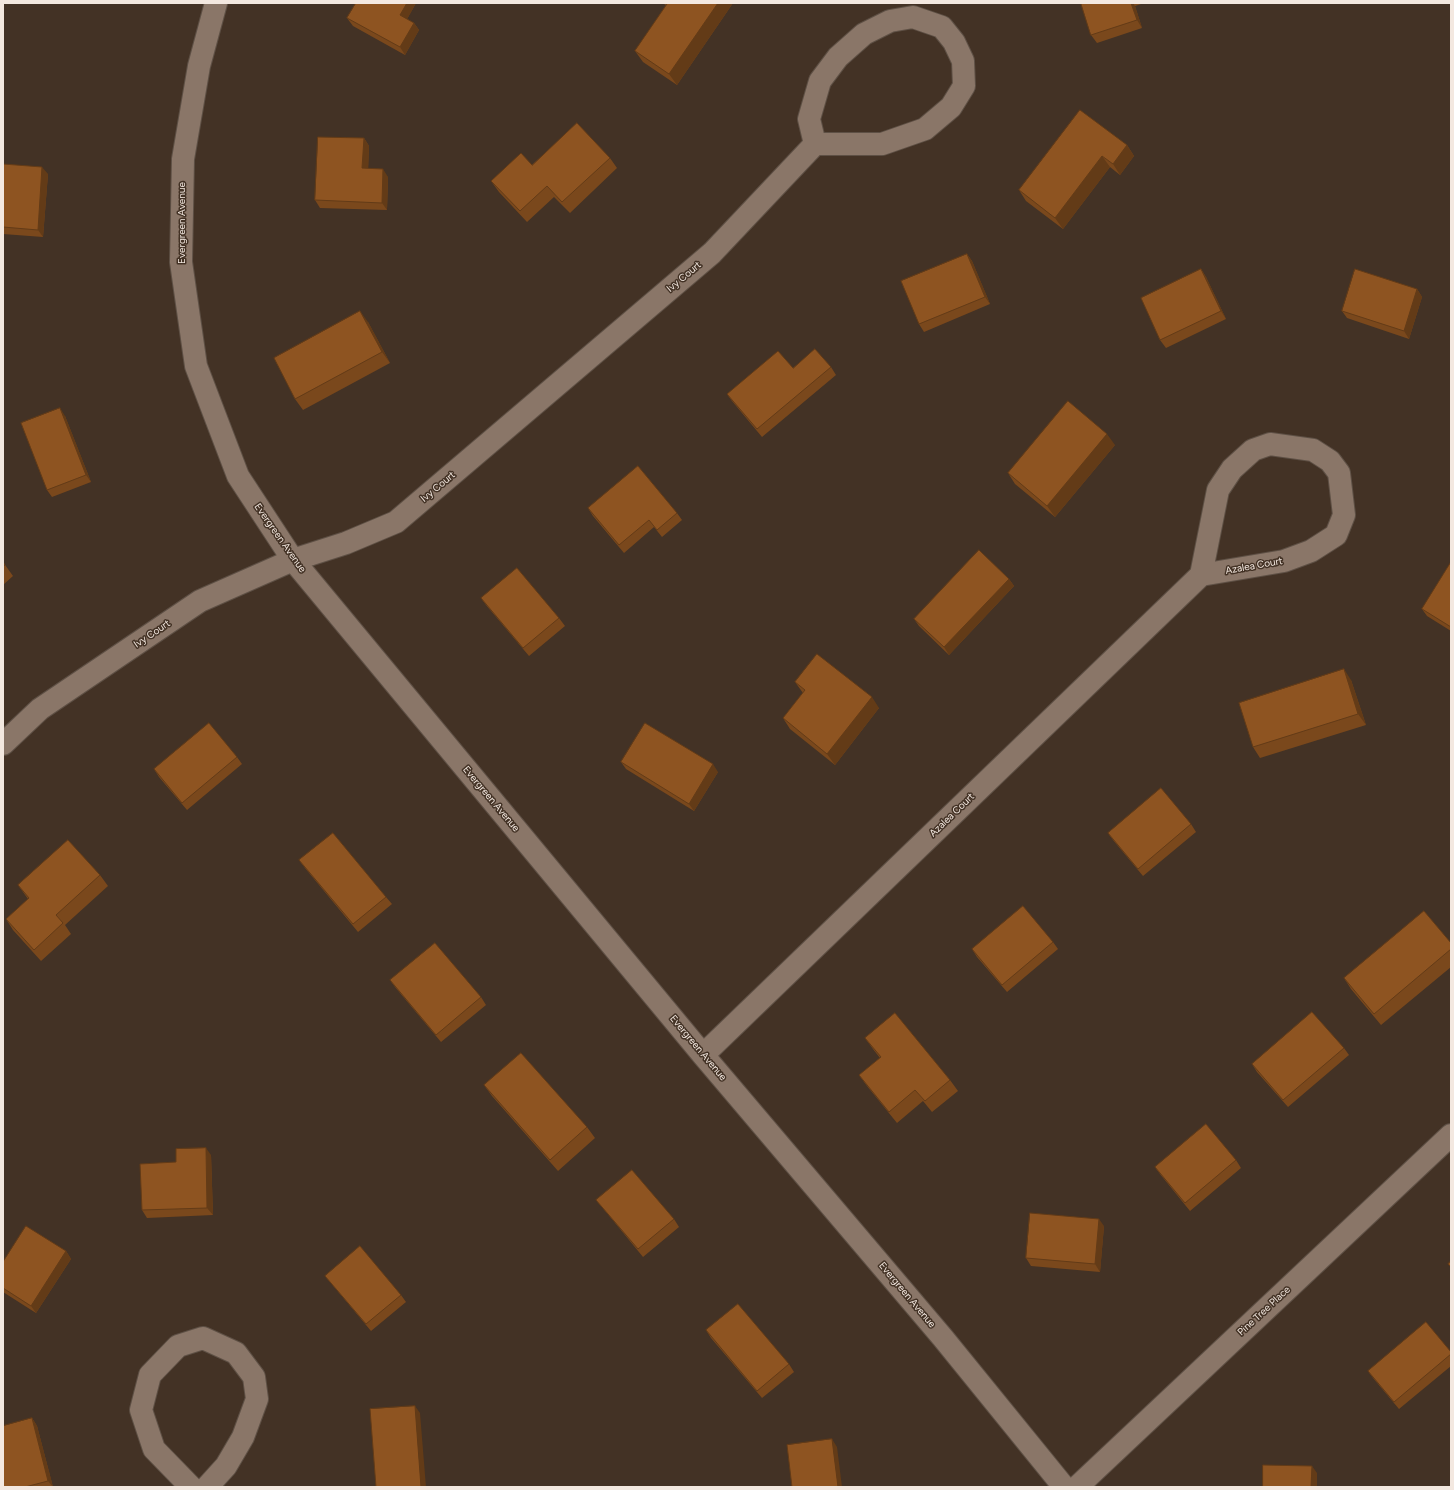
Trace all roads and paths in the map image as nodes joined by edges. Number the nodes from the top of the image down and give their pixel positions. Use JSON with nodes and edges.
{"nodes":[{"id":1,"x":216,"y":3,"type":"edge"},
{"id":2,"x":815,"y":144,"type":"junction"},
{"id":3,"x":293,"y":560,"type":"junction"},
{"id":4,"x":1201,"y":575,"type":"junction"},
{"id":5,"x":3,"y":744,"type":"edge"},
{"id":6,"x":703,"y":1055,"type":"junction"},
{"id":7,"x":1451,"y":1135,"type":"edge"},
{"id":8,"x":191,"y":1487,"type":"edge"},
{"id":9,"x":206,"y":1487,"type":"edge"},
{"id":10,"x":1064,"y":1487,"type":"edge"},
{"id":11,"x":1077,"y":1487,"type":"edge"}],
"edges":[{"from":1,"to":3,"type":"street","name":"Evergreen Avenue"},
{"from":2,"to":2,"type":"street"},
{"from":2,"to":3,"type":"street","name":"Ivy Court"},
{"from":3,"to":5,"type":"street","name":"Ivy Court"},
{"from":3,"to":6,"type":"street","name":"Evergreen Avenue"},
{"from":4,"to":4,"type":"street","name":"Azalea Court"},
{"from":4,"to":6,"type":"street","name":"Azalea Court"},
{"from":6,"to":10,"type":"street","name":"Evergreen Avenue"},
{"from":7,"to":11,"type":"street","name":"Pine Tree Place"},
{"from":8,"to":9,"type":"street"}]}
